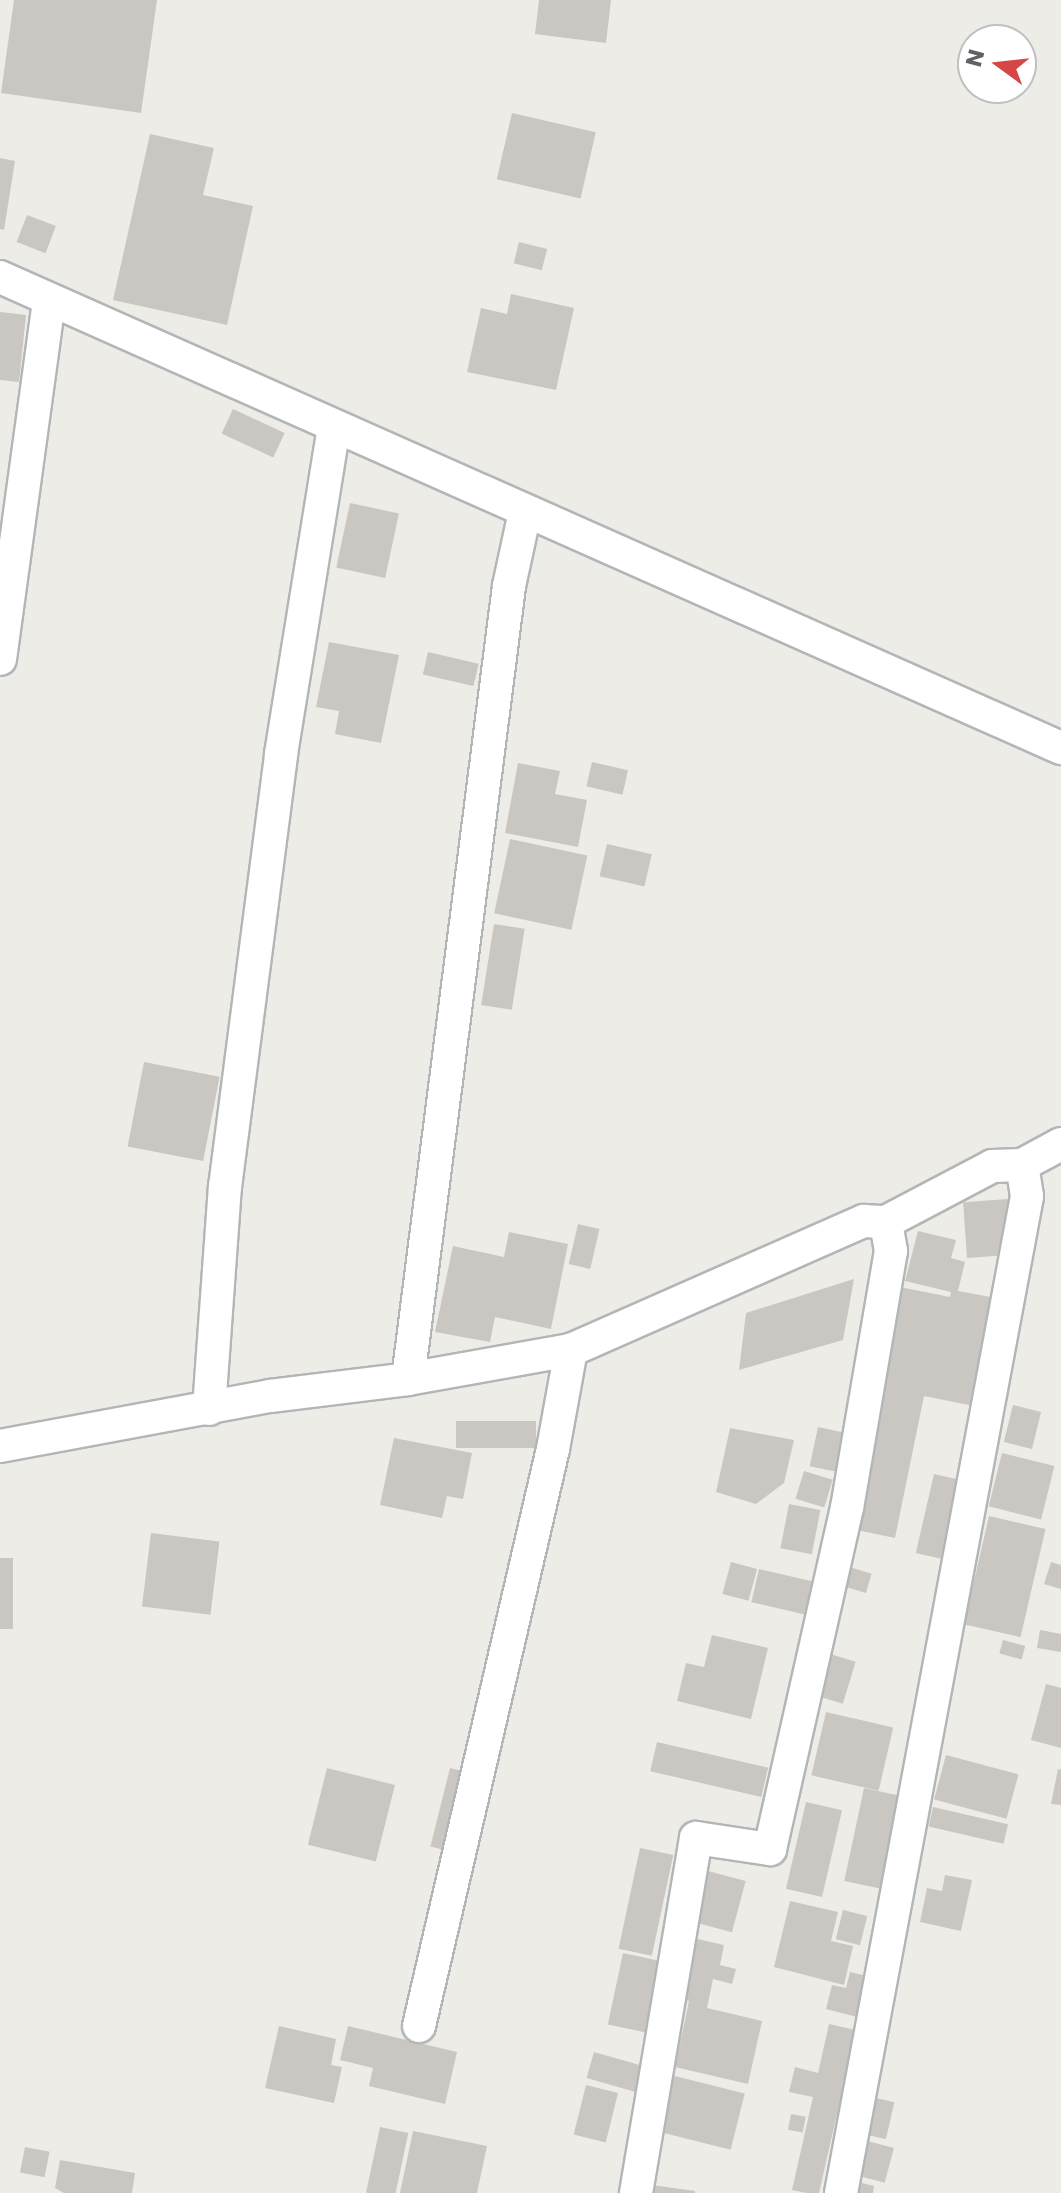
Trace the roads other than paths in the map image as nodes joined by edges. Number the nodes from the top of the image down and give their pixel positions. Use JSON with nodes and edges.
{"nodes":[{"id":1,"x":0,"y":277,"type":"edge"},
{"id":2,"x":49,"y":301,"type":"junction"},
{"id":3,"x":334,"y":426,"type":"junction"},
{"id":4,"x":525,"y":512,"type":"junction"},
{"id":5,"x":0,"y":659,"type":"edge"},
{"id":6,"x":1061,"y":748,"type":"edge"},
{"id":7,"x":1061,"y":1144,"type":"edge"},
{"id":8,"x":1022,"y":1165,"type":"junction"},
{"id":9,"x":886,"y":1222,"type":"junction"},
{"id":10,"x":571,"y":1350,"type":"junction"},
{"id":11,"x":408,"y":1379,"type":"junction"},
{"id":12,"x":209,"y":1409,"type":"junction"},
{"id":13,"x":0,"y":1446,"type":"edge"},
{"id":14,"x":419,"y":2026,"type":"dead end"},
{"id":15,"x":636,"y":2193,"type":"edge"},
{"id":16,"x":841,"y":2193,"type":"edge"}],
"edges":[{"from":1,"to":2,"type":"street"},
{"from":2,"to":3,"type":"street"},
{"from":2,"to":5,"type":"street"},
{"from":3,"to":4,"type":"street"},
{"from":3,"to":12,"type":"street"},
{"from":4,"to":6,"type":"street"},
{"from":4,"to":11,"type":"street"},
{"from":7,"to":8,"type":"street"},
{"from":8,"to":9,"type":"street"},
{"from":8,"to":16,"type":"street"},
{"from":9,"to":10,"type":"street"},
{"from":9,"to":15,"type":"street"},
{"from":10,"to":11,"type":"street"},
{"from":10,"to":14,"type":"street"},
{"from":11,"to":12,"type":"street"},
{"from":12,"to":13,"type":"street"}]}
